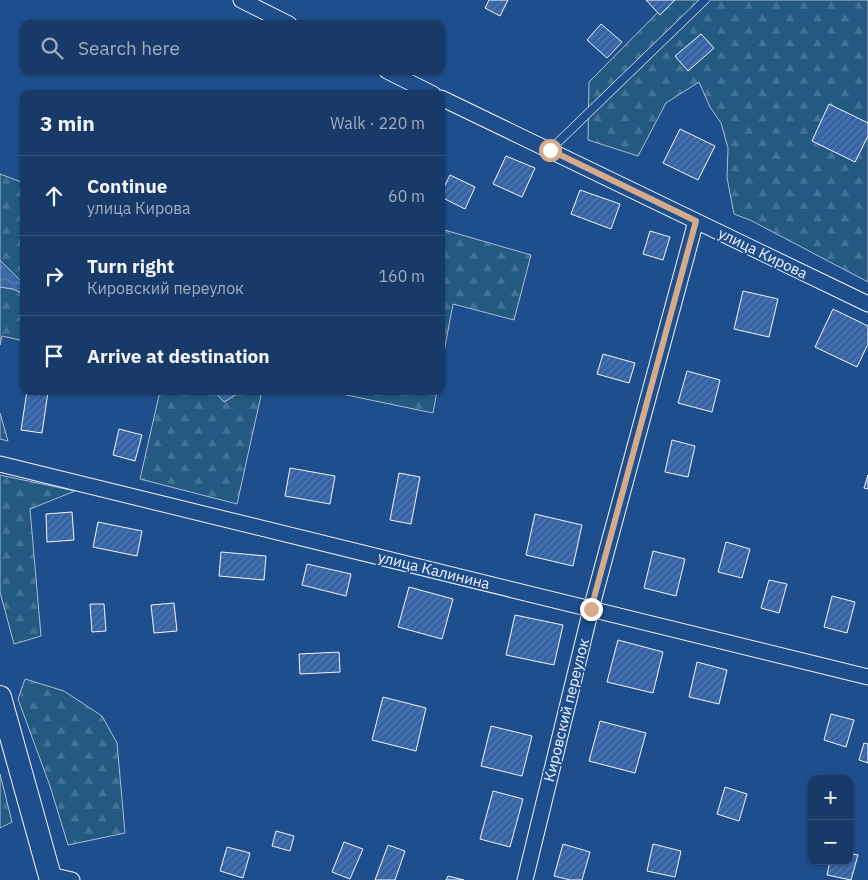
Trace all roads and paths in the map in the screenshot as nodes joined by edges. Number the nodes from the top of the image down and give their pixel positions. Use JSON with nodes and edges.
{"nodes":[{"id":1,"x":241,"y":0,"type":"edge"},
{"id":2,"x":705,"y":0,"type":"edge"},
{"id":3,"x":281,"y":20,"type":"edge"},
{"id":4,"x":395,"y":75,"type":"edge"},
{"id":5,"x":425,"y":90,"type":"edge"},
{"id":6,"x":445,"y":100,"type":"edge"},
{"id":7,"x":550,"y":150,"type":"junction"},
{"id":8,"x":696,"y":221,"type":"junction"},
{"id":9,"x":868,"y":304,"type":"edge"},
{"id":10,"x":0,"y":464,"type":"edge"},
{"id":11,"x":591,"y":609,"type":"junction"},
{"id":12,"x":868,"y":677,"type":"edge"},
{"id":13,"x":0,"y":697,"type":"edge"},
{"id":14,"x":51,"y":877,"type":"edge"},
{"id":15,"x":72,"y":880,"type":"edge"},
{"id":16,"x":525,"y":880,"type":"edge"}],
"edges":[{"from":1,"to":3,"type":"street"},
{"from":2,"to":7,"type":"lane"},
{"from":4,"to":5,"type":"street"},
{"from":6,"to":7,"type":"street","name":"улица Кирова"},
{"from":7,"to":8,"type":"street","name":"улица Кирова"},
{"from":8,"to":9,"type":"street","name":"улица Кирова"},
{"from":8,"to":11,"type":"street","name":"Кировский переулок"},
{"from":10,"to":11,"type":"street","name":"улица Калинина"},
{"from":11,"to":12,"type":"street","name":"улица Калинина"},
{"from":11,"to":16,"type":"street","name":"Кировский переулок"},
{"from":13,"to":14,"type":"main road"},
{"from":14,"to":15,"type":"street"}]}
